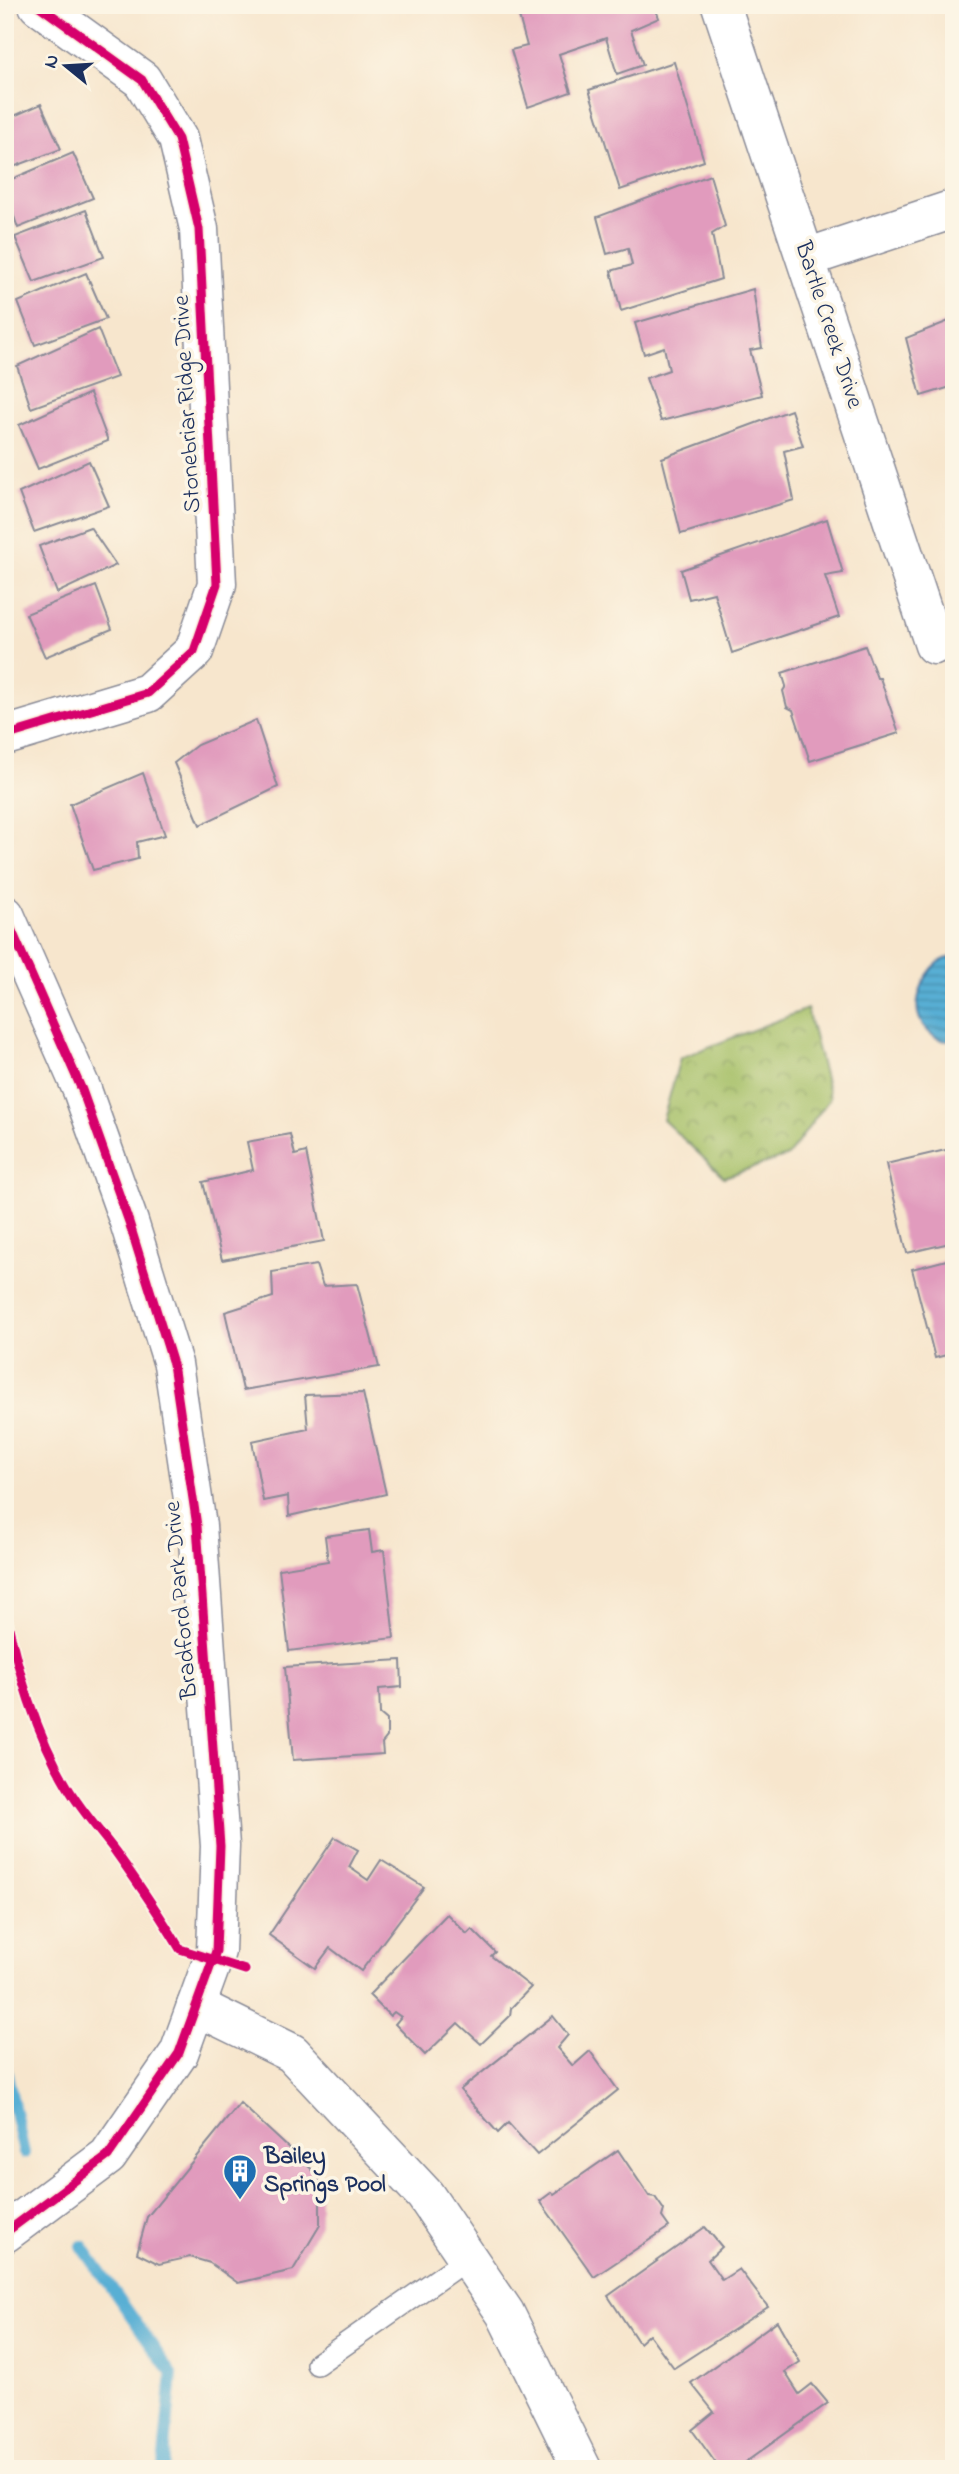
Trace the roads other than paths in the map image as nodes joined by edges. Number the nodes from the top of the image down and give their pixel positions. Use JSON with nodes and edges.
{"nodes":[{"id":1,"x":38,"y":5,"type":"edge"},
{"id":2,"x":721,"y":5,"type":"edge"},
{"id":3,"x":954,"y":209,"type":"edge"},
{"id":4,"x":806,"y":258,"type":"junction"},
{"id":5,"x":934,"y":645,"type":"dead end"},
{"id":6,"x":5,"y":736,"type":"edge"},
{"id":7,"x":5,"y":915,"type":"edge"},
{"id":8,"x":196,"y":2006,"type":"junction"},
{"id":9,"x":5,"y":2234,"type":"edge"},
{"id":10,"x":468,"y":2258,"type":"junction"},
{"id":11,"x":317,"y":2364,"type":"dead end"},
{"id":12,"x":582,"y":2469,"type":"edge"}],
"edges":[{"from":1,"to":6,"type":"street","name":"Stonebriar Ridge Drive"},
{"from":2,"to":4,"type":"street","name":"Bartle Creek Drive"},
{"from":3,"to":4,"type":"street"},
{"from":4,"to":5,"type":"street","name":"Bartle Creek Drive"},
{"from":7,"to":8,"type":"street","name":"Bradford Park Drive"},
{"from":8,"to":9,"type":"street","name":"Bradford Park Drive"},
{"from":8,"to":10,"type":"street"},
{"from":10,"to":11,"type":"lane"},
{"from":10,"to":12,"type":"street"}]}
